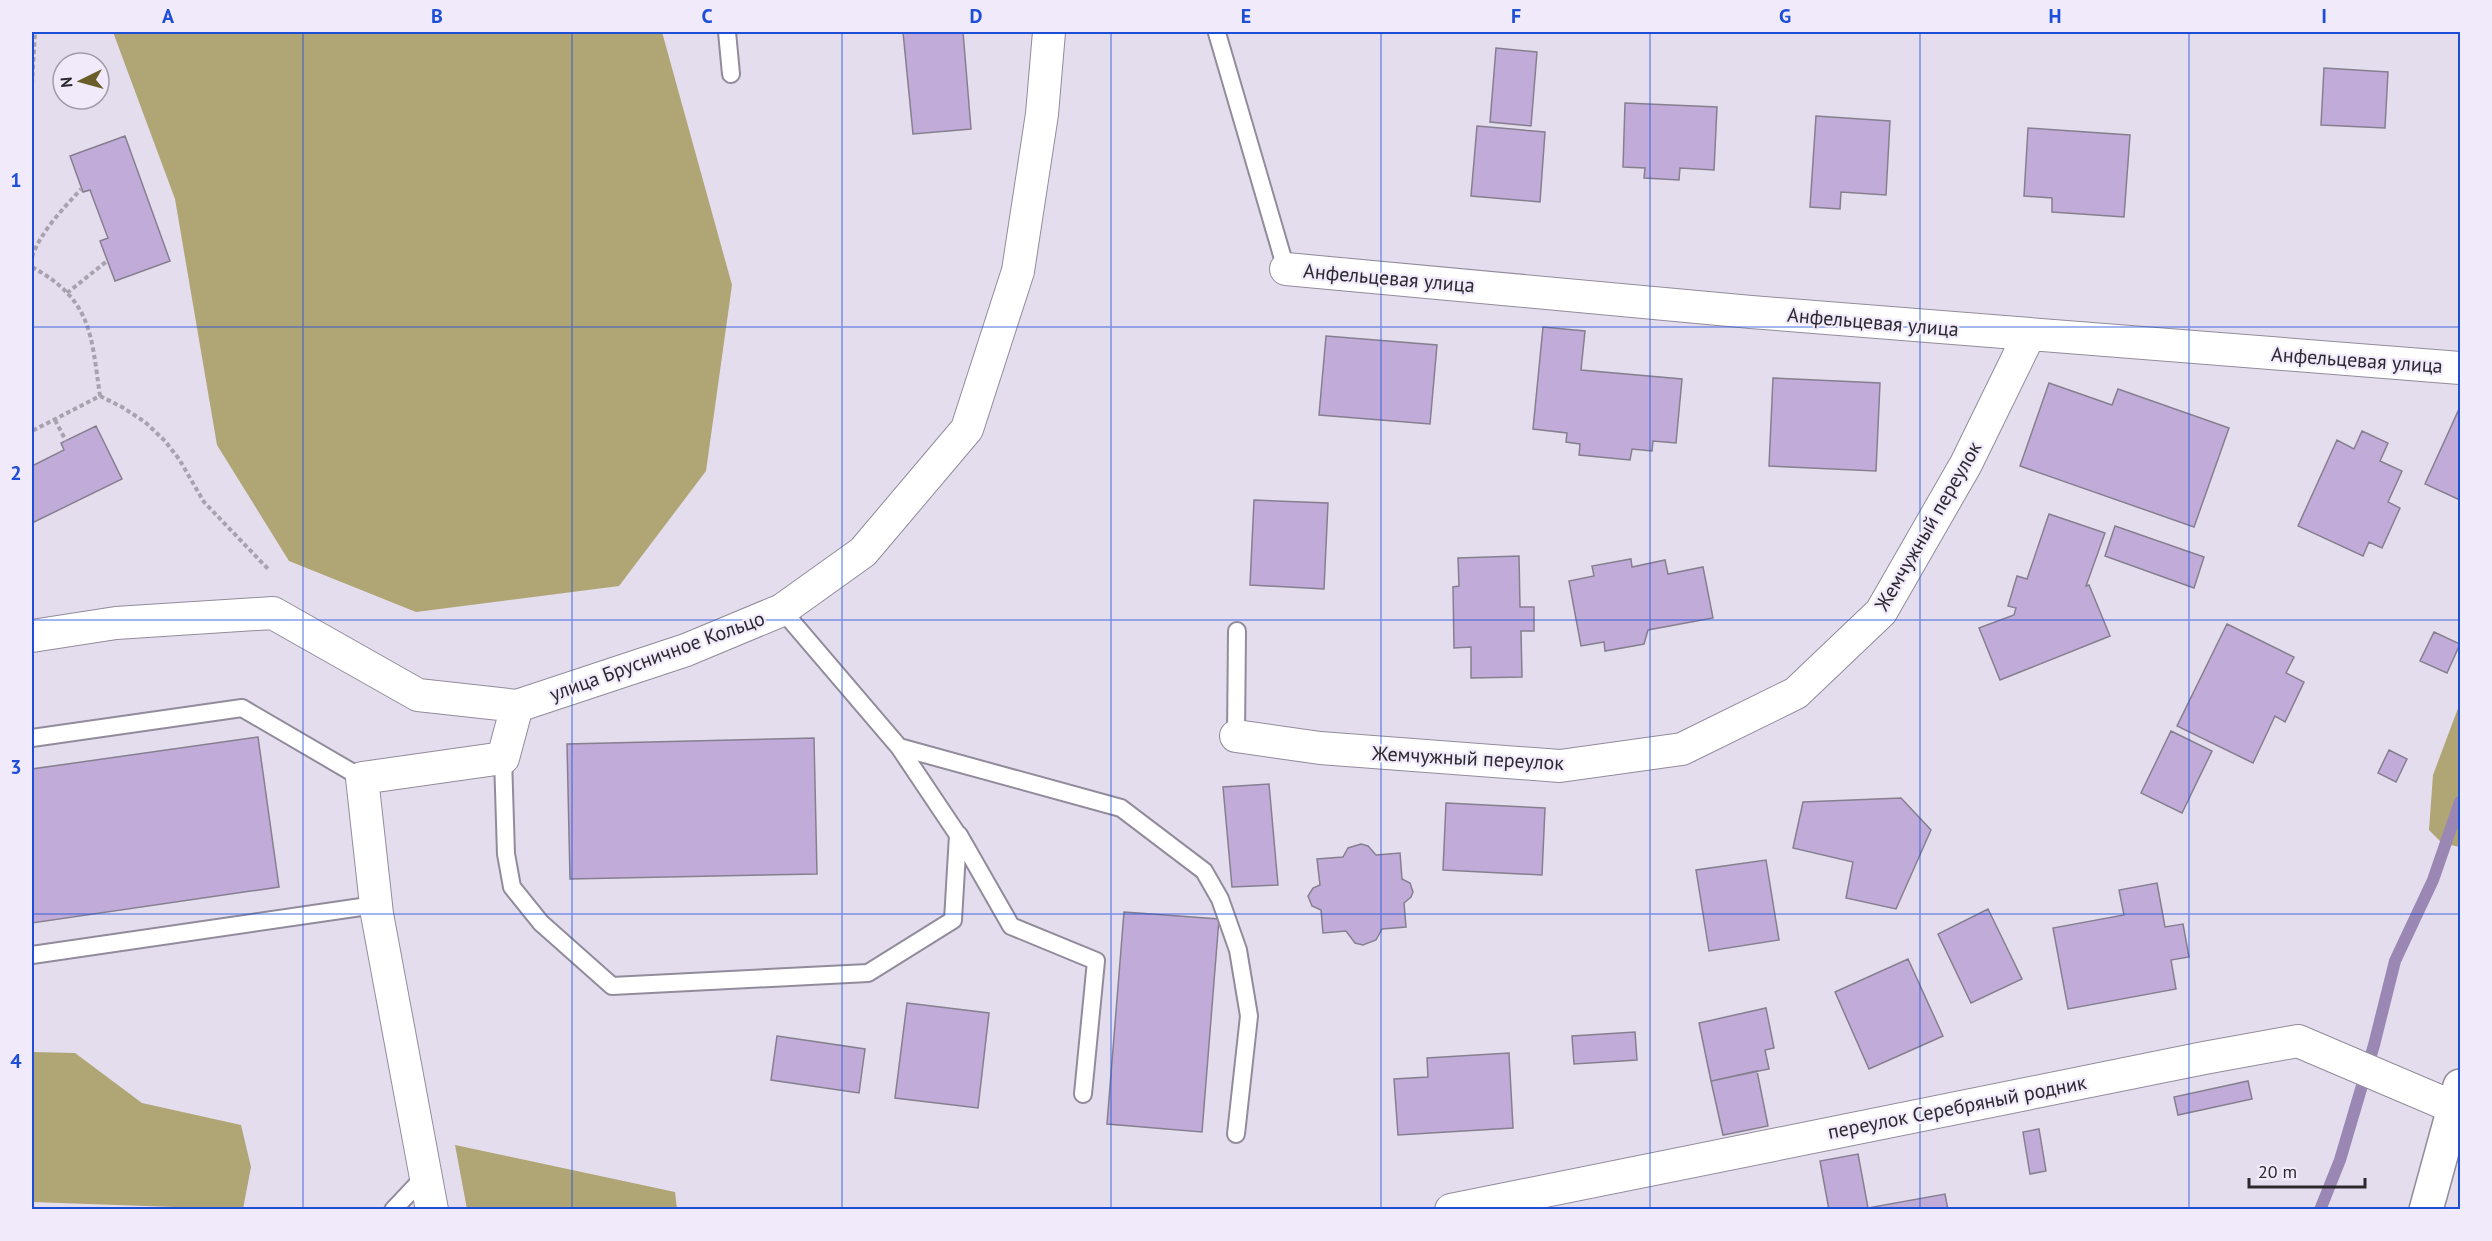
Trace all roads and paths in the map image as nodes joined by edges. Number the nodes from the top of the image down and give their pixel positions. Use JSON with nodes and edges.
{"nodes":[{"id":1,"x":35,"y":32,"type":"edge"},
{"id":2,"x":727,"y":32,"type":"edge"},
{"id":3,"x":1049,"y":32,"type":"edge"},
{"id":4,"x":1217,"y":33,"type":"edge"},
{"id":5,"x":731,"y":74,"type":"dead end"},
{"id":6,"x":32,"y":84,"type":"edge"},
{"id":7,"x":81,"y":189,"type":"dead end"},
{"id":8,"x":32,"y":257,"type":"edge"},
{"id":9,"x":107,"y":261,"type":"dead end"},
{"id":10,"x":32,"y":267,"type":"edge"},
{"id":11,"x":1286,"y":269,"type":"joint"},
{"id":12,"x":68,"y":293,"type":"junction"},
{"id":13,"x":2029,"y":335,"type":"junction"},
{"id":14,"x":2460,"y":368,"type":"edge"},
{"id":15,"x":100,"y":396,"type":"junction"},
{"id":16,"x":55,"y":420,"type":"junction"},
{"id":17,"x":32,"y":431,"type":"edge"},
{"id":18,"x":66,"y":441,"type":"dead end"},
{"id":19,"x":269,"y":570,"type":"dead end"},
{"id":20,"x":782,"y":610,"type":"junction"},
{"id":21,"x":1237,"y":632,"type":"dead end"},
{"id":22,"x":32,"y":636,"type":"edge"},
{"id":23,"x":517,"y":706,"type":"junction"},
{"id":24,"x":1236,"y":736,"type":"joint"},
{"id":25,"x":32,"y":738,"type":"edge"},
{"id":26,"x":899,"y":747,"type":"junction"},
{"id":27,"x":503,"y":758,"type":"junction"},
{"id":28,"x":362,"y":778,"type":"junction"},
{"id":29,"x":958,"y":835,"type":"junction"},
{"id":30,"x":375,"y":905,"type":"junction"},
{"id":31,"x":32,"y":955,"type":"edge"},
{"id":32,"x":1083,"y":1094,"type":"dead end"},
{"id":33,"x":2457,"y":1097,"type":"edge"},
{"id":34,"x":1236,"y":1134,"type":"dead end"},
{"id":35,"x":425,"y":1176,"type":"junction"},
{"id":36,"x":393,"y":1209,"type":"edge"},
{"id":37,"x":432,"y":1209,"type":"edge"},
{"id":38,"x":1451,"y":1209,"type":"edge"},
{"id":39,"x":2426,"y":1209,"type":"edge"}],
"edges":[{"from":1,"to":6,"type":"path"},
{"from":2,"to":5,"type":"lane"},
{"from":3,"to":20,"type":"street","name":"улица Брусничное Кольцо"},
{"from":4,"to":11,"type":"lane"},
{"from":7,"to":8,"type":"path"},
{"from":9,"to":12,"type":"path"},
{"from":10,"to":12,"type":"path"},
{"from":11,"to":13,"type":"street","name":"Анфельцевая улица"},
{"from":12,"to":15,"type":"path"},
{"from":13,"to":14,"type":"street","name":"Анфельцевая улица"},
{"from":13,"to":24,"type":"street","name":"Жемчужный переулок"},
{"from":15,"to":16,"type":"path"},
{"from":15,"to":19,"type":"path"},
{"from":16,"to":17,"type":"path"},
{"from":16,"to":18,"type":"path"},
{"from":20,"to":23,"type":"street","name":"улица Брусничное Кольцо"},
{"from":20,"to":26,"type":"lane"},
{"from":21,"to":24,"type":"lane"},
{"from":22,"to":23,"type":"street","name":"улица Брусничное Кольцо"},
{"from":23,"to":27,"type":"street"},
{"from":25,"to":28,"type":"lane"},
{"from":26,"to":29,"type":"lane"},
{"from":26,"to":34,"type":"lane"},
{"from":27,"to":28,"type":"street"},
{"from":27,"to":29,"type":"lane"},
{"from":28,"to":30,"type":"street"},
{"from":29,"to":32,"type":"lane"},
{"from":30,"to":31,"type":"lane"},
{"from":30,"to":35,"type":"street"},
{"from":33,"to":38,"type":"street","name":"переулок Серебряный родник"},
{"from":33,"to":39,"type":"street"},
{"from":35,"to":36,"type":"lane"},
{"from":35,"to":37,"type":"street"}]}
